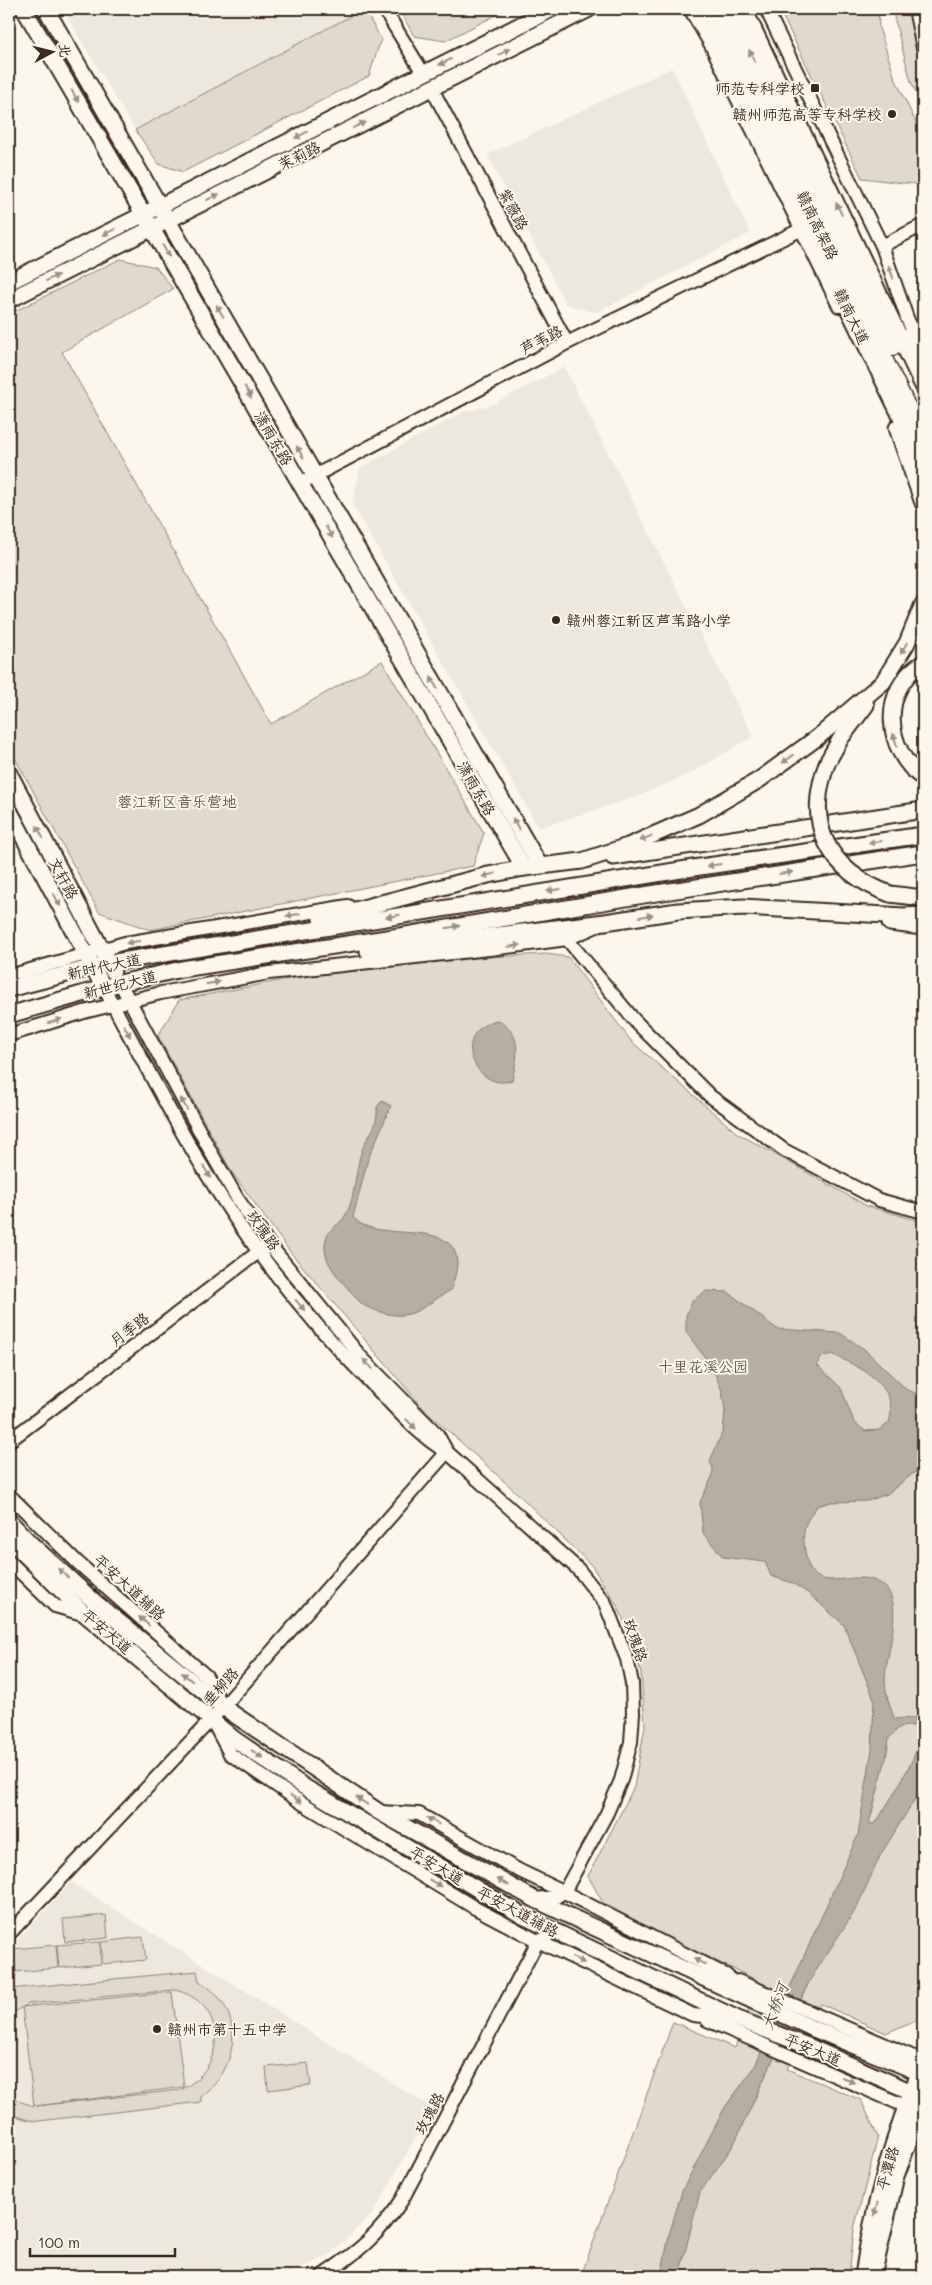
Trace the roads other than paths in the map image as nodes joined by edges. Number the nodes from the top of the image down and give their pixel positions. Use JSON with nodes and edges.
{"nodes":[{"id":1,"x":24,"y":9,"type":"edge"},
{"id":2,"x":46,"y":9,"type":"edge"},
{"id":3,"x":384,"y":9,"type":"edge"},
{"id":4,"x":552,"y":9,"type":"edge"},
{"id":5,"x":590,"y":9,"type":"edge"},
{"id":6,"x":690,"y":9,"type":"edge"},
{"id":7,"x":702,"y":9,"type":"edge"},
{"id":8,"x":713,"y":9,"type":"edge"},
{"id":9,"x":729,"y":9,"type":"edge"},
{"id":10,"x":744,"y":9,"type":"edge"},
{"id":11,"x":766,"y":9,"type":"edge"},
{"id":12,"x":915,"y":9,"type":"edge"},
{"id":13,"x":923,"y":48,"type":"edge"},
{"id":14,"x":423,"y":73,"type":"junction"},
{"id":15,"x":432,"y":89,"type":"junction"},
{"id":16,"x":164,"y":213,"type":"junction"},
{"id":17,"x":148,"y":221,"type":"junction"},
{"id":18,"x":923,"y":225,"type":"edge"},
{"id":19,"x":800,"y":230,"type":"junction"},
{"id":20,"x":882,"y":246,"type":"junction"},
{"id":21,"x":860,"y":253,"type":"junction"},
{"id":22,"x":9,"y":282,"type":"edge"},
{"id":23,"x":9,"y":300,"type":"edge"},
{"id":24,"x":915,"y":336,"type":"junction"},
{"id":25,"x":567,"y":343,"type":"junction"},
{"id":26,"x":923,"y":350,"type":"edge"},
{"id":27,"x":923,"y":354,"type":"edge"},
{"id":28,"x":923,"y":360,"type":"edge"},
{"id":29,"x":875,"y":365,"type":"junction"},
{"id":30,"x":923,"y":386,"type":"edge"},
{"id":31,"x":890,"y":408,"type":"junction"},
{"id":32,"x":923,"y":416,"type":"edge"},
{"id":33,"x":923,"y":441,"type":"edge"},
{"id":34,"x":923,"y":462,"type":"edge"},
{"id":35,"x":923,"y":477,"type":"edge"},
{"id":36,"x":307,"y":480,"type":"junction"},
{"id":37,"x":923,"y":503,"type":"edge"},
{"id":38,"x":923,"y":604,"type":"edge"},
{"id":39,"x":923,"y":663,"type":"edge"},
{"id":40,"x":883,"y":682,"type":"junction"},
{"id":41,"x":9,"y":773,"type":"edge"},
{"id":42,"x":923,"y":778,"type":"edge"},
{"id":43,"x":9,"y":810,"type":"edge"},
{"id":44,"x":923,"y":810,"type":"edge"},
{"id":45,"x":923,"y":835,"type":"edge"},
{"id":46,"x":923,"y":853,"type":"edge"},
{"id":47,"x":582,"y":861,"type":"junction"},
{"id":48,"x":540,"y":866,"type":"junction"},
{"id":49,"x":524,"y":868,"type":"junction"},
{"id":50,"x":650,"y":894,"type":"junction"},
{"id":51,"x":410,"y":895,"type":"junction"},
{"id":52,"x":923,"y":898,"type":"edge"},
{"id":53,"x":825,"y":912,"type":"junction"},
{"id":54,"x":923,"y":915,"type":"edge"},
{"id":55,"x":605,"y":922,"type":"junction"},
{"id":56,"x":923,"y":927,"type":"edge"},
{"id":57,"x":563,"y":933,"type":"junction"},
{"id":58,"x":230,"y":943,"type":"junction"},
{"id":59,"x":106,"y":956,"type":"junction"},
{"id":60,"x":90,"y":960,"type":"junction"},
{"id":61,"x":232,"y":961,"type":"junction"},
{"id":62,"x":9,"y":976,"type":"edge"},
{"id":63,"x":120,"y":983,"type":"junction"},
{"id":64,"x":104,"y":988,"type":"junction"},
{"id":65,"x":9,"y":989,"type":"edge"},
{"id":66,"x":129,"y":1001,"type":"junction"},
{"id":67,"x":113,"y":1005,"type":"junction"},
{"id":68,"x":9,"y":1015,"type":"edge"},
{"id":69,"x":9,"y":1035,"type":"edge"},
{"id":70,"x":923,"y":1212,"type":"edge"},
{"id":71,"x":269,"y":1244,"type":"junction"},
{"id":72,"x":258,"y":1252,"type":"junction"},
{"id":73,"x":9,"y":1441,"type":"edge"},
{"id":74,"x":447,"y":1452,"type":"junction"},
{"id":75,"x":9,"y":1495,"type":"edge"},
{"id":76,"x":9,"y":1520,"type":"edge"},
{"id":77,"x":9,"y":1539,"type":"edge"},
{"id":78,"x":9,"y":1561,"type":"edge"},
{"id":79,"x":77,"y":1562,"type":"junction"},
{"id":80,"x":91,"y":1609,"type":"junction"},
{"id":81,"x":223,"y":1707,"type":"junction"},
{"id":82,"x":212,"y":1720,"type":"junction"},
{"id":83,"x":380,"y":1812,"type":"junction"},
{"id":84,"x":347,"y":1830,"type":"junction"},
{"id":85,"x":379,"y":1831,"type":"junction"},
{"id":86,"x":564,"y":1892,"type":"junction"},
{"id":87,"x":534,"y":1899,"type":"junction"},
{"id":88,"x":524,"y":1916,"type":"junction"},
{"id":89,"x":578,"y":1920,"type":"junction"},
{"id":90,"x":9,"y":1934,"type":"edge"},
{"id":91,"x":569,"y":1939,"type":"junction"},
{"id":92,"x":538,"y":1941,"type":"junction"},
{"id":93,"x":756,"y":1996,"type":"junction"},
{"id":94,"x":735,"y":2025,"type":"junction"},
{"id":95,"x":922,"y":2068,"type":"edge"},
{"id":96,"x":918,"y":2104,"type":"edge"},
{"id":97,"x":322,"y":2276,"type":"edge"},
{"id":98,"x":862,"y":2276,"type":"edge"},
{"id":99,"x":873,"y":2276,"type":"edge"}],
"edges":[{"from":1,"to":17,"type":"main road","name":"潇雨东路","one_way":true},
{"from":2,"to":16,"type":"main road","name":"潇雨东路"},
{"from":3,"to":14,"type":"street"},
{"from":4,"to":14,"type":"main road","name":"茉莉路","one_way":true},
{"from":15,"to":5,"type":"main road","name":"茉莉路","one_way":true},
{"from":6,"to":19,"type":"street"},
{"from":7,"to":29,"type":"main road","name":"赣南大道"},
{"from":8,"to":33,"type":"highway","name":"赣南高架路"},
{"from":32,"to":9,"type":"highway","name":"赣南高架路","one_way":true},
{"from":21,"to":10,"type":"main road","one_way":true},
{"from":11,"to":20,"type":"street"},
{"from":12,"to":13,"type":"street"},
{"from":14,"to":16,"type":"main road","name":"茉莉路","one_way":true},
{"from":16,"to":15,"type":"main road","name":"茉莉路","one_way":true},
{"from":15,"to":25,"type":"street","name":"紫薇路"},
{"from":16,"to":17,"type":"main road","name":"茉莉路"},
{"from":36,"to":16,"type":"main road","name":"潇雨东路","one_way":true},
{"from":17,"to":22,"type":"main road","name":"茉莉路","one_way":true},
{"from":23,"to":17,"type":"main road","name":"茉莉路","one_way":true},
{"from":17,"to":36,"type":"main road","name":"潇雨东路","one_way":true},
{"from":18,"to":20,"type":"street"},
{"from":19,"to":25,"type":"street","name":"芦苇路"},
{"from":19,"to":31,"type":"street"},
{"from":24,"to":20,"type":"street","one_way":true},
{"from":21,"to":28,"type":"main road"},
{"from":21,"to":30,"type":"main road"},
{"from":24,"to":26,"type":"street"},
{"from":24,"to":27,"type":"street"},
{"from":25,"to":36,"type":"street","name":"芦苇路"},
{"from":29,"to":31,"type":"main road"},
{"from":29,"to":34,"type":"main road","name":"赣南大道"},
{"from":31,"to":35,"type":"street"},
{"from":31,"to":37,"type":"main road"},
{"from":48,"to":36,"type":"main road","name":"潇雨东路","one_way":true},
{"from":36,"to":49,"type":"main road","name":"潇雨东路","one_way":true},
{"from":38,"to":40,"type":"main road","one_way":true},
{"from":42,"to":39,"type":"main road","one_way":true},
{"from":40,"to":47,"type":"main road","one_way":true},
{"from":40,"to":52,"type":"main road","bridge":true},
{"from":59,"to":41,"type":"main road","name":"文轩路","one_way":true},
{"from":43,"to":60,"type":"main road","name":"文轩路","one_way":true},
{"from":44,"to":47,"type":"main road"},
{"from":45,"to":58,"type":"main road","one_way":true},
{"from":50,"to":46,"type":"main road","one_way":true},
{"from":47,"to":48,"type":"main road"},
{"from":48,"to":49,"type":"main road"},
{"from":49,"to":51,"type":"main road","one_way":true},
{"from":50,"to":55,"type":"main road"},
{"from":61,"to":50,"type":"main road","one_way":true},
{"from":51,"to":58,"type":"main road"},
{"from":51,"to":59,"type":"street","one_way":true},
{"from":53,"to":54,"type":"main road"},
{"from":55,"to":53,"type":"main road","one_way":true},
{"from":53,"to":56,"type":"main road"},
{"from":55,"to":57,"type":"main road"},
{"from":57,"to":61,"type":"main road"},
{"from":66,"to":57,"type":"street","one_way":true},
{"from":57,"to":70,"type":"street"},
{"from":58,"to":59,"type":"main road","name":"新时代大道"},
{"from":59,"to":60,"type":"main road","name":"新时代大道"},
{"from":59,"to":63,"type":"main road","name":"文轩路"},
{"from":60,"to":62,"type":"street"},
{"from":60,"to":64,"type":"main road","name":"文轩路"},
{"from":60,"to":65,"type":"main road","name":"新时代大道"},
{"from":61,"to":63,"type":"main road","name":"新世纪大道"},
{"from":63,"to":64,"type":"main road","name":"新世纪大道"},
{"from":63,"to":66,"type":"street","name":"玫瑰路"},
{"from":64,"to":67,"type":"street","name":"玫瑰路"},
{"from":64,"to":68,"type":"main road","name":"新世纪大道"},
{"from":66,"to":67,"type":"street"},
{"from":71,"to":66,"type":"street","name":"玫瑰路","one_way":true},
{"from":69,"to":67,"type":"street","one_way":true},
{"from":67,"to":72,"type":"street","name":"玫瑰路","one_way":true},
{"from":71,"to":72,"type":"street","name":"月季路"},
{"from":74,"to":71,"type":"street","name":"玫瑰路","one_way":true},
{"from":72,"to":73,"type":"street","name":"月季路"},
{"from":72,"to":74,"type":"street","name":"玫瑰路","one_way":true},
{"from":74,"to":81,"type":"street","name":"垂柳路"},
{"from":74,"to":86,"type":"street","name":"玫瑰路"},
{"from":75,"to":79,"type":"street","name":"平安大道辅路"},
{"from":80,"to":76,"type":"main road","name":"平安大道","one_way":true},
{"from":77,"to":80,"type":"main road","name":"平安大道"},
{"from":78,"to":80,"type":"street"},
{"from":79,"to":80,"type":"street"},
{"from":81,"to":79,"type":"street","name":"平安大道辅路","one_way":true},
{"from":81,"to":80,"type":"main road","name":"平安大道","one_way":true},
{"from":80,"to":82,"type":"main road","name":"平安大道"},
{"from":81,"to":82,"type":"street","name":"垂柳路"},
{"from":83,"to":81,"type":"main road","name":"平安大道","one_way":true},
{"from":82,"to":84,"type":"street","name":"平安大道辅路","one_way":true},
{"from":82,"to":85,"type":"main road","name":"平安大道","one_way":true},
{"from":82,"to":90,"type":"street","name":"垂柳路"},
{"from":86,"to":83,"type":"street","one_way":true},
{"from":87,"to":83,"type":"main road","name":"平安大道","one_way":true},
{"from":84,"to":85,"type":"street"},
{"from":84,"to":92,"type":"street","name":"平安大道辅路","one_way":true},
{"from":85,"to":88,"type":"main road","name":"平安大道"},
{"from":86,"to":87,"type":"street"},
{"from":86,"to":89,"type":"street"},
{"from":93,"to":86,"type":"street","one_way":true},
{"from":87,"to":89,"type":"main road","name":"平安大道"},
{"from":88,"to":91,"type":"main road","name":"平安大道"},
{"from":88,"to":92,"type":"street"},
{"from":89,"to":93,"type":"main road","name":"平安大道"},
{"from":91,"to":92,"type":"street"},
{"from":91,"to":94,"type":"main road","name":"平安大道"},
{"from":92,"to":94,"type":"street","name":"平安大道辅路","one_way":true},
{"from":92,"to":97,"type":"street","name":"玫瑰路"},
{"from":93,"to":95,"type":"main road","name":"平安大道"},
{"from":94,"to":96,"type":"street","name":"平安大道","one_way":true},
{"from":94,"to":96,"type":"main road","name":"平安大道"},
{"from":95,"to":96,"type":"main road","name":"平潭路"},
{"from":96,"to":98,"type":"main road","name":"平潭路","one_way":true},
{"from":96,"to":99,"type":"main road","name":"平潭路"}]}
